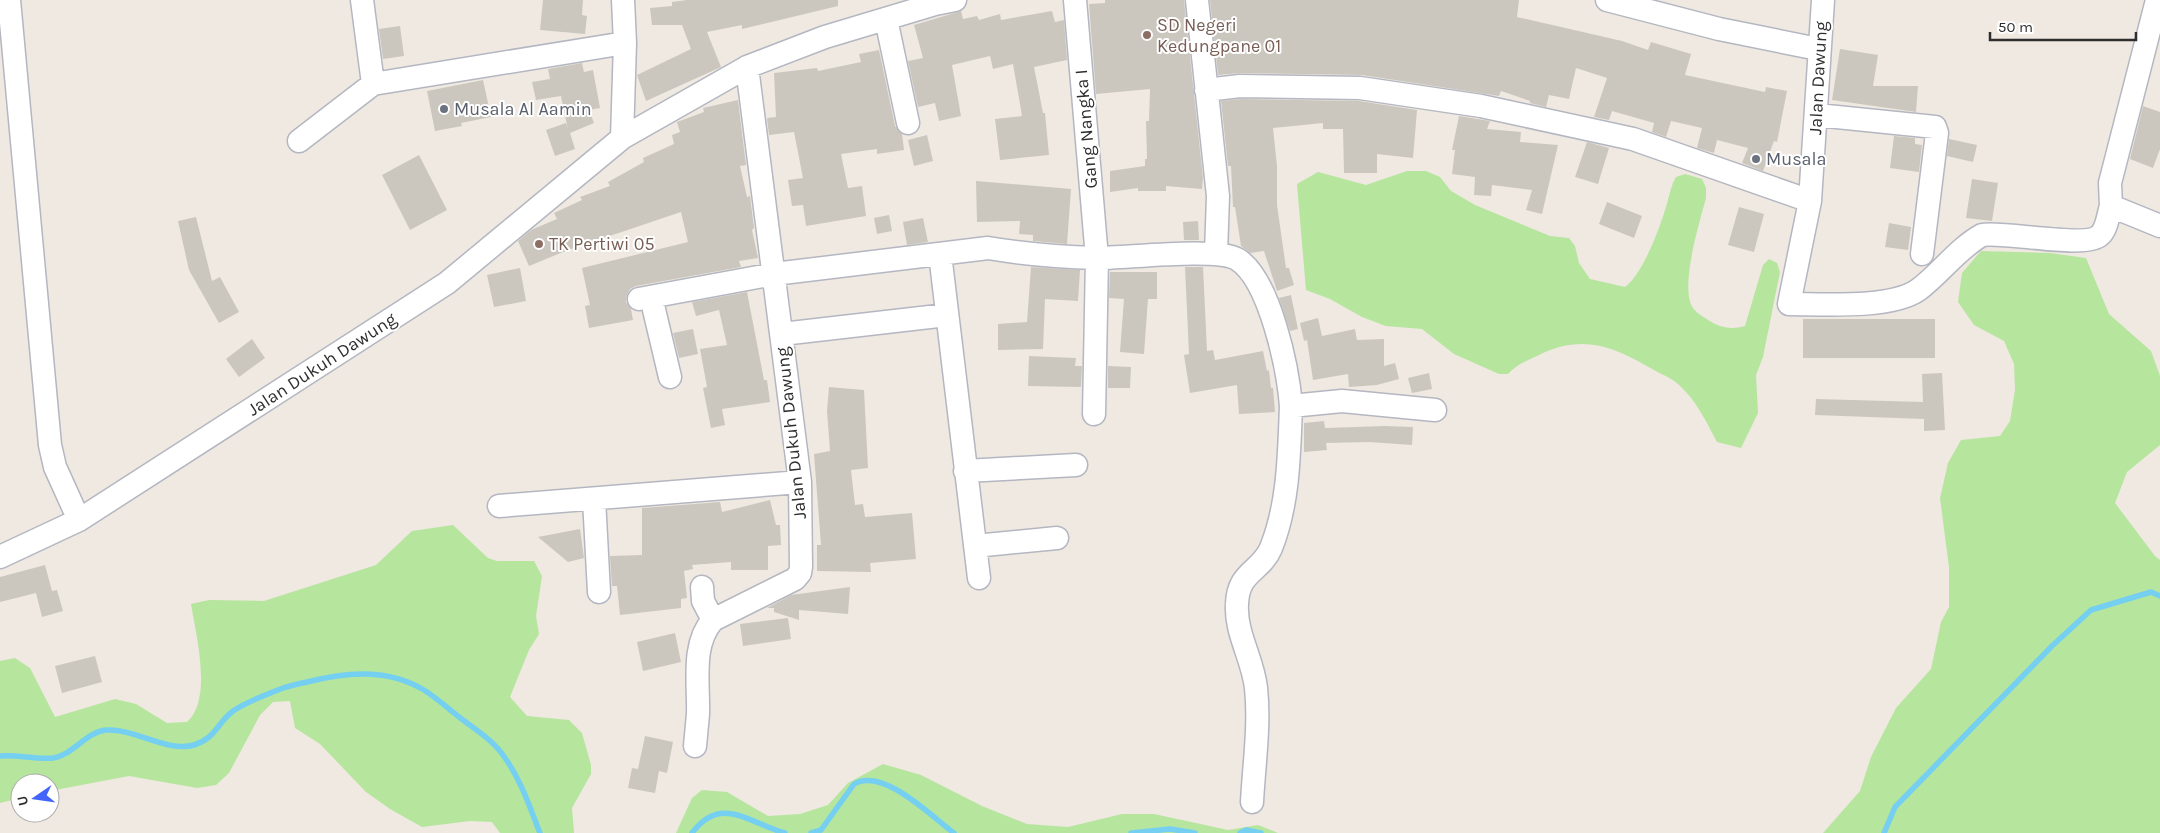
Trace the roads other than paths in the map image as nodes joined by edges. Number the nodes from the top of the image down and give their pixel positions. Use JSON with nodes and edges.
{"nodes":[{"id":1,"x":8,"y":0,"type":"edge"},
{"id":2,"x":362,"y":0,"type":"edge"},
{"id":3,"x":623,"y":0,"type":"edge"},
{"id":4,"x":955,"y":0,"type":"edge"},
{"id":5,"x":1075,"y":0,"type":"edge"},
{"id":6,"x":1197,"y":0,"type":"edge"},
{"id":7,"x":1607,"y":0,"type":"edge"},
{"id":8,"x":1823,"y":0,"type":"edge"},
{"id":9,"x":2157,"y":0,"type":"edge"},
{"id":10,"x":1639,"y":4,"type":"edge"},
{"id":11,"x":886,"y":19,"type":"junction"},
{"id":12,"x":625,"y":43,"type":"junction"},
{"id":13,"x":1818,"y":49,"type":"junction"},
{"id":14,"x":747,"y":67,"type":"junction"},
{"id":15,"x":373,"y":84,"type":"junction"},
{"id":16,"x":1206,"y":90,"type":"junction"},
{"id":17,"x":1817,"y":115,"type":"junction"},
{"id":18,"x":908,"y":123,"type":"dead end"},
{"id":19,"x":622,"y":138,"type":"junction"},
{"id":20,"x":299,"y":141,"type":"dead end"},
{"id":21,"x":1810,"y":201,"type":"junction"},
{"id":22,"x":2111,"y":206,"type":"junction"},
{"id":23,"x":2160,"y":226,"type":"edge"},
{"id":24,"x":1216,"y":253,"type":"junction"},
{"id":25,"x":940,"y":254,"type":"junction"},
{"id":26,"x":1922,"y":254,"type":"dead end"},
{"id":27,"x":1097,"y":258,"type":"junction"},
{"id":28,"x":774,"y":274,"type":"junction"},
{"id":29,"x":947,"y":316,"type":"junction"},
{"id":30,"x":782,"y":334,"type":"junction"},
{"id":31,"x":670,"y":377,"type":"dead end"},
{"id":32,"x":1292,"y":406,"type":"junction"},
{"id":33,"x":1435,"y":410,"type":"dead end"},
{"id":34,"x":1094,"y":414,"type":"dead end"},
{"id":35,"x":1076,"y":465,"type":"dead end"},
{"id":36,"x":965,"y":471,"type":"junction"},
{"id":37,"x":800,"y":482,"type":"junction"},
{"id":38,"x":594,"y":499,"type":"junction"},
{"id":39,"x":498,"y":506,"type":"dead end"},
{"id":40,"x":79,"y":520,"type":"junction"},
{"id":41,"x":1058,"y":538,"type":"dead end"},
{"id":42,"x":975,"y":546,"type":"junction"},
{"id":43,"x":0,"y":557,"type":"edge"},
{"id":44,"x":979,"y":578,"type":"dead end"},
{"id":45,"x":702,"y":587,"type":"dead end"},
{"id":46,"x":599,"y":592,"type":"dead end"},
{"id":47,"x":713,"y":620,"type":"junction"},
{"id":48,"x":695,"y":746,"type":"dead end"},
{"id":49,"x":1252,"y":802,"type":"dead end"}],
"edges":[{"from":1,"to":40,"type":"street"},
{"from":2,"to":15,"type":"street"},
{"from":3,"to":12,"type":"street"},
{"from":4,"to":11,"type":"street","name":"Jalan Dukuh Dawung"},
{"from":5,"to":27,"type":"street","name":"Gang Nangka I"},
{"from":6,"to":16,"type":"street"},
{"from":7,"to":10,"type":"street"},
{"from":8,"to":13,"type":"street","name":"Jalan Dawung"},
{"from":9,"to":22,"type":"street"},
{"from":10,"to":13,"type":"street"},
{"from":11,"to":14,"type":"street","name":"Jalan Dukuh Dawung"},
{"from":11,"to":18,"type":"street"},
{"from":12,"to":15,"type":"street"},
{"from":12,"to":19,"type":"street"},
{"from":13,"to":17,"type":"street","name":"Jalan Dawung"},
{"from":14,"to":19,"type":"street","name":"Jalan Dukuh Dawung"},
{"from":14,"to":28,"type":"street","name":"Jalan Dukuh Dawung"},
{"from":15,"to":20,"type":"street"},
{"from":16,"to":21,"type":"street"},
{"from":16,"to":24,"type":"street"},
{"from":17,"to":21,"type":"street","name":"Jalan Dawung"},
{"from":17,"to":26,"type":"street"},
{"from":19,"to":40,"type":"street","name":"Jalan Dukuh Dawung"},
{"from":21,"to":22,"type":"street","name":"Jalan Dawung"},
{"from":22,"to":23,"type":"street"},
{"from":24,"to":27,"type":"street"},
{"from":24,"to":32,"type":"street"},
{"from":25,"to":27,"type":"street"},
{"from":25,"to":28,"type":"street"},
{"from":25,"to":29,"type":"street"},
{"from":27,"to":34,"type":"street"},
{"from":28,"to":30,"type":"street","name":"Jalan Dukuh Dawung"},
{"from":28,"to":31,"type":"street"},
{"from":29,"to":30,"type":"street"},
{"from":29,"to":36,"type":"street"},
{"from":30,"to":37,"type":"street","name":"Jalan Dukuh Dawung"},
{"from":32,"to":33,"type":"street"},
{"from":32,"to":49,"type":"street"},
{"from":35,"to":36,"type":"street"},
{"from":36,"to":42,"type":"street"},
{"from":37,"to":38,"type":"street"},
{"from":37,"to":47,"type":"street","name":"Jalan Dukuh Dawung"},
{"from":38,"to":39,"type":"street"},
{"from":38,"to":46,"type":"street"},
{"from":40,"to":43,"type":"street","name":"Jalan Dukuh Dawung"},
{"from":41,"to":42,"type":"street"},
{"from":42,"to":44,"type":"street"},
{"from":45,"to":47,"type":"street"},
{"from":47,"to":48,"type":"street"}]}
